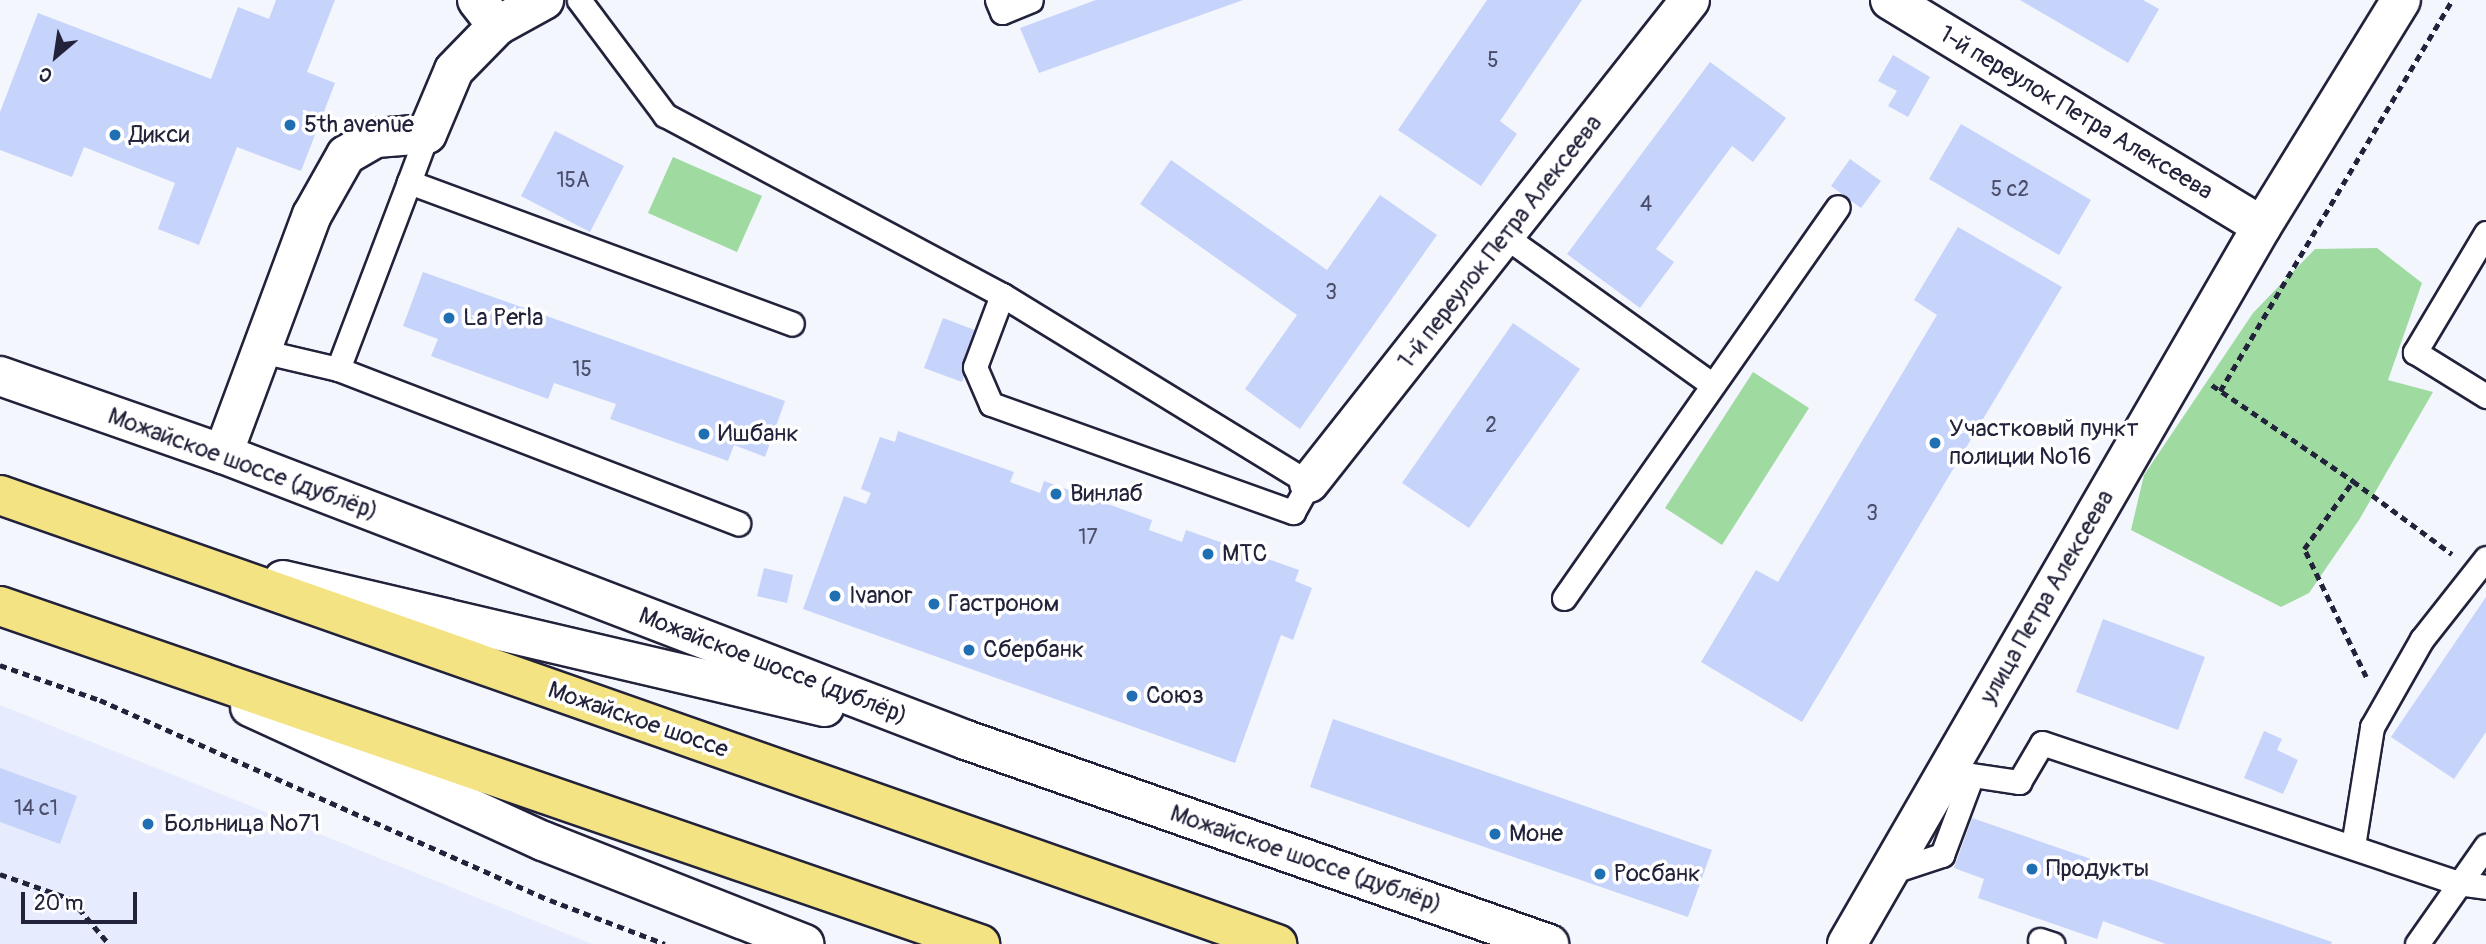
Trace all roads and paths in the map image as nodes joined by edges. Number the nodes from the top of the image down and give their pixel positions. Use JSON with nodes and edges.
{"nodes":[{"id":1,"x":544,"y":0,"type":"edge"},
{"id":2,"x":579,"y":0,"type":"edge"},
{"id":3,"x":997,"y":0,"type":"edge"},
{"id":4,"x":1031,"y":0,"type":"edge"},
{"id":5,"x":1690,"y":0,"type":"edge"},
{"id":6,"x":1890,"y":0,"type":"edge"},
{"id":7,"x":2401,"y":0,"type":"edge"},
{"id":8,"x":2452,"y":0,"type":"edge"},
{"id":9,"x":487,"y":13,"type":"edge"},
{"id":10,"x":427,"y":134,"type":"junction"},
{"id":11,"x":409,"y":182,"type":"junction"},
{"id":12,"x":1838,"y":207,"type":"dead end"},
{"id":13,"x":2262,"y":226,"type":"junction"},
{"id":14,"x":2486,"y":233,"type":"edge"},
{"id":15,"x":1506,"y":237,"type":"junction"},
{"id":16,"x":1002,"y":295,"type":"junction"},
{"id":17,"x":792,"y":324,"type":"dead end"},
{"id":18,"x":261,"y":351,"type":"junction"},
{"id":19,"x":338,"y":369,"type":"junction"},
{"id":20,"x":0,"y":376,"type":"edge"},
{"id":21,"x":1713,"y":385,"type":"junction"},
{"id":22,"x":2220,"y":391,"type":"dead end"},
{"id":23,"x":2486,"y":396,"type":"edge"},
{"id":24,"x":223,"y":454,"type":"junction"},
{"id":25,"x":1309,"y":483,"type":"junction"},
{"id":26,"x":0,"y":495,"type":"edge"},
{"id":27,"x":738,"y":523,"type":"dead end"},
{"id":28,"x":164,"y":552,"type":"junction"},
{"id":29,"x":2481,"y":564,"type":"edge"},
{"id":30,"x":1563,"y":598,"type":"dead end"},
{"id":31,"x":0,"y":606,"type":"edge"},
{"id":32,"x":121,"y":648,"type":"junction"},
{"id":33,"x":0,"y":665,"type":"edge"},
{"id":34,"x":2382,"y":709,"type":"junction"},
{"id":35,"x":966,"y":740,"type":"junction"},
{"id":36,"x":2353,"y":846,"type":"junction"},
{"id":37,"x":2486,"y":846,"type":"edge"},
{"id":38,"x":1890,"y":872,"type":"junction"},
{"id":39,"x":0,"y":874,"type":"edge"},
{"id":40,"x":2458,"y":883,"type":"junction"},
{"id":41,"x":2486,"y":887,"type":"edge"},
{"id":42,"x":109,"y":944,"type":"edge"},
{"id":43,"x":665,"y":944,"type":"edge"},
{"id":44,"x":804,"y":944,"type":"edge"},
{"id":45,"x":980,"y":944,"type":"edge"},
{"id":46,"x":1277,"y":944,"type":"edge"},
{"id":47,"x":1549,"y":944,"type":"edge"},
{"id":48,"x":1847,"y":944,"type":"edge"},
{"id":49,"x":2417,"y":944,"type":"edge"}],
"edges":[{"from":1,"to":9,"type":"main road"},
{"from":2,"to":16,"type":"lane"},
{"from":3,"to":4,"type":"lane"},
{"from":5,"to":15,"type":"main road","name":"1-й переулок Петра Алексеева"},
{"from":6,"to":13,"type":"main road","name":"1-й переулок Петра Алексеева"},
{"from":7,"to":13,"type":"main road","name":"улица Петра Алексеева"},
{"from":8,"to":22,"type":"path"},
{"from":9,"to":10,"type":"main road"},
{"from":10,"to":11,"type":"lane"},
{"from":10,"to":18,"type":"main road"},
{"from":11,"to":17,"type":"lane"},
{"from":11,"to":19,"type":"lane"},
{"from":12,"to":21,"type":"lane"},
{"from":13,"to":38,"type":"main road","name":"улица Петра Алексеева"},
{"from":14,"to":23,"type":"lane"},
{"from":15,"to":21,"type":"lane"},
{"from":15,"to":25,"type":"main road","name":"1-й переулок Петра Алексеева"},
{"from":16,"to":25,"type":"lane"},
{"from":16,"to":25,"type":"lane"},
{"from":18,"to":19,"type":"lane"},
{"from":18,"to":24,"type":"main road"},
{"from":19,"to":27,"type":"lane"},
{"from":20,"to":24,"type":"main road","name":"Можайское шоссе (дублёр)"},
{"from":21,"to":30,"type":"lane"},
{"from":24,"to":35,"type":"main road","name":"Можайское шоссе (дублёр)"},
{"from":26,"to":28,"type":"main road","name":"Можайское шоссе"},
{"from":28,"to":35,"type":"main road"},
{"from":28,"to":46,"type":"main road","name":"Можайское шоссе"},
{"from":29,"to":34,"type":"lane"},
{"from":29,"to":34,"type":"path"},
{"from":31,"to":32,"type":"main road"},
{"from":32,"to":44,"type":"main road"},
{"from":32,"to":45,"type":"main road"},
{"from":33,"to":43,"type":"path"},
{"from":34,"to":36,"type":"lane"},
{"from":35,"to":47,"type":"main road","name":"Можайское шоссе (дублёр)"},
{"from":36,"to":38,"type":"lane"},
{"from":36,"to":40,"type":"lane"},
{"from":37,"to":40,"type":"lane"},
{"from":38,"to":48,"type":"main road","name":"улица Петра Алексеева"},
{"from":39,"to":42,"type":"path"},
{"from":40,"to":41,"type":"lane"},
{"from":40,"to":49,"type":"lane"}]}
